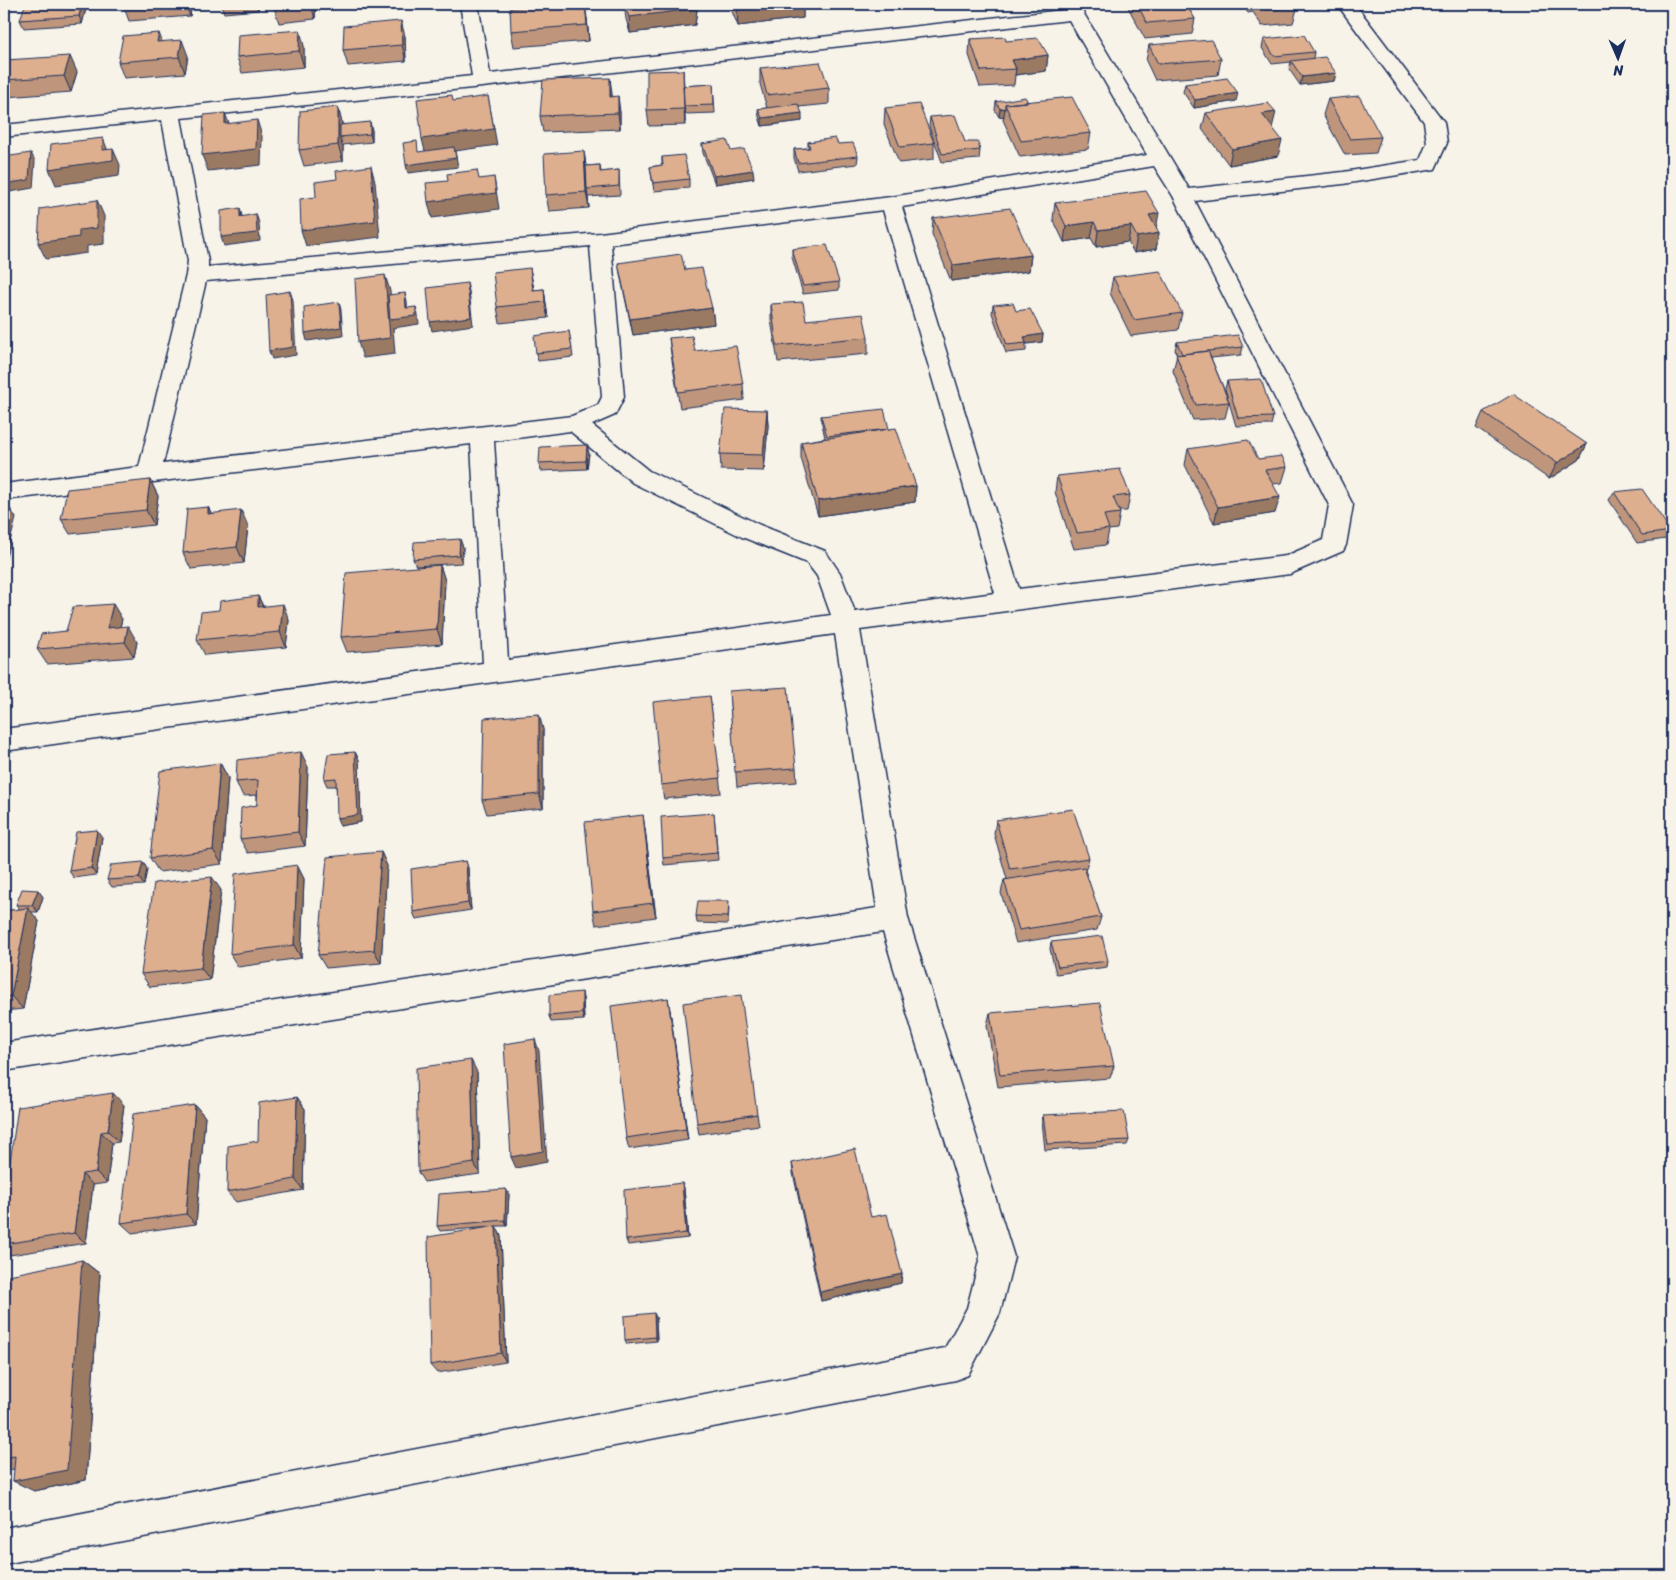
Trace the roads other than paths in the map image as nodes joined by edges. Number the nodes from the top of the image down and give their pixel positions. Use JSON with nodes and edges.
{"nodes":[{"id":1,"x":470,"y":4,"type":"edge"},
{"id":2,"x":1346,"y":4,"type":"edge"},
{"id":3,"x":1071,"y":9,"type":"edge"},
{"id":4,"x":482,"y":81,"type":"junction"},
{"id":5,"x":170,"y":113,"type":"junction"},
{"id":6,"x":4,"y":131,"type":"edge"},
{"id":7,"x":1159,"y":159,"type":"junction"},
{"id":8,"x":1183,"y":196,"type":"junction"},
{"id":9,"x":891,"y":202,"type":"junction"},
{"id":10,"x":600,"y":239,"type":"junction"},
{"id":11,"x":197,"y":275,"type":"junction"},
{"id":12,"x":576,"y":423,"type":"junction"},
{"id":13,"x":482,"y":434,"type":"junction"},
{"id":14,"x":149,"y":475,"type":"junction"},
{"id":15,"x":4,"y":492,"type":"edge"},
{"id":16,"x":1010,"y":600,"type":"junction"},
{"id":17,"x":846,"y":623,"type":"junction"},
{"id":18,"x":496,"y":672,"type":"junction"},
{"id":19,"x":4,"y":740,"type":"edge"},
{"id":20,"x":893,"y":918,"type":"junction"},
{"id":21,"x":4,"y":1057,"type":"edge"},
{"id":22,"x":4,"y":1546,"type":"edge"}],
"edges":[{"from":1,"to":4,"type":"street"},
{"from":2,"to":8,"type":"street"},
{"from":3,"to":4,"type":"street"},
{"from":3,"to":7,"type":"street"},
{"from":4,"to":5,"type":"street"},
{"from":5,"to":6,"type":"street"},
{"from":5,"to":11,"type":"street"},
{"from":7,"to":8,"type":"street"},
{"from":7,"to":9,"type":"street"},
{"from":8,"to":16,"type":"street"},
{"from":9,"to":10,"type":"street"},
{"from":9,"to":16,"type":"street"},
{"from":10,"to":11,"type":"street"},
{"from":10,"to":12,"type":"street"},
{"from":11,"to":14,"type":"street"},
{"from":12,"to":13,"type":"street"},
{"from":12,"to":17,"type":"street"},
{"from":13,"to":14,"type":"street"},
{"from":13,"to":18,"type":"street"},
{"from":14,"to":15,"type":"street"},
{"from":16,"to":17,"type":"street"},
{"from":17,"to":18,"type":"street"},
{"from":17,"to":20,"type":"street"},
{"from":18,"to":19,"type":"street"},
{"from":20,"to":21,"type":"street"},
{"from":20,"to":22,"type":"street"}]}
